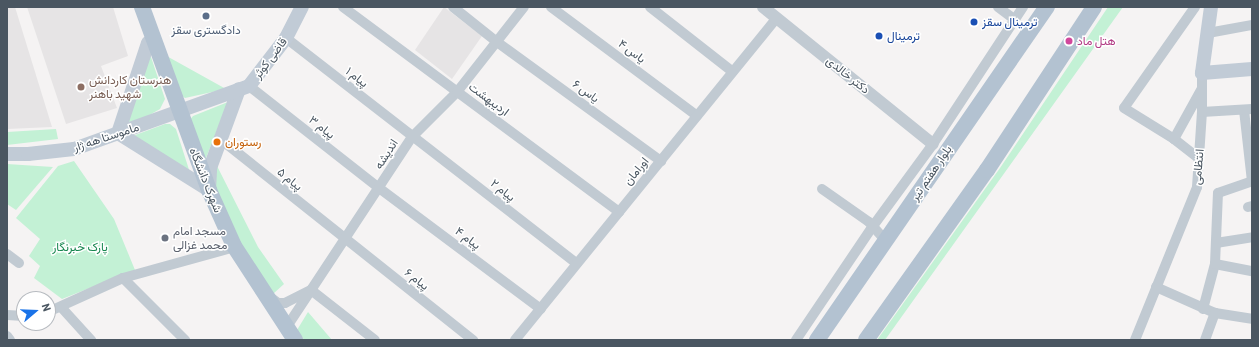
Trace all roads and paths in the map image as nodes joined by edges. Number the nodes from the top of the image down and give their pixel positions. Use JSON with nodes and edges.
{"nodes":[{"id":1,"x":136,"y":7,"type":"edge"},
{"id":2,"x":142,"y":7,"type":"edge"},
{"id":3,"x":302,"y":7,"type":"edge"},
{"id":4,"x":343,"y":7,"type":"edge"},
{"id":5,"x":453,"y":7,"type":"edge"},
{"id":6,"x":524,"y":7,"type":"edge"},
{"id":7,"x":551,"y":7,"type":"edge"},
{"id":8,"x":650,"y":7,"type":"edge"},
{"id":9,"x":763,"y":7,"type":"edge"},
{"id":10,"x":998,"y":7,"type":"edge"},
{"id":11,"x":1023,"y":7,"type":"edge"},
{"id":12,"x":1047,"y":7,"type":"edge"},
{"id":13,"x":1094,"y":7,"type":"edge"},
{"id":14,"x":1195,"y":7,"type":"edge"},
{"id":15,"x":1212,"y":7,"type":"edge"},
{"id":16,"x":777,"y":18,"type":"junction"},
{"id":17,"x":1014,"y":19,"type":"junction"},
{"id":18,"x":1252,"y":25,"type":"edge"},
{"id":19,"x":1208,"y":33,"type":"junction"},
{"id":20,"x":286,"y":38,"type":"junction"},
{"id":21,"x":150,"y":41,"type":"junction"},
{"id":22,"x":497,"y":42,"type":"junction"},
{"id":23,"x":1252,"y":69,"type":"edge"},
{"id":24,"x":733,"y":72,"type":"junction"},
{"id":25,"x":1202,"y":73,"type":"junction"},
{"id":26,"x":244,"y":88,"type":"junction"},
{"id":27,"x":1201,"y":90,"type":"junction"},
{"id":28,"x":457,"y":92,"type":"junction"},
{"id":29,"x":1248,"y":109,"type":"edge"},
{"id":30,"x":1202,"y":112,"type":"junction"},
{"id":31,"x":176,"y":113,"type":"junction"},
{"id":32,"x":697,"y":116,"type":"junction"},
{"id":33,"x":118,"y":133,"type":"junction"},
{"id":34,"x":412,"y":137,"type":"junction"},
{"id":35,"x":219,"y":138,"type":"junction"},
{"id":36,"x":1174,"y":139,"type":"junction"},
{"id":37,"x":933,"y":144,"type":"junction"},
{"id":38,"x":7,"y":154,"type":"edge"},
{"id":39,"x":1198,"y":158,"type":"junction"},
{"id":40,"x":661,"y":161,"type":"junction"},
{"id":41,"x":1252,"y":181,"type":"edge"},
{"id":42,"x":379,"y":188,"type":"junction"},
{"id":43,"x":205,"y":189,"type":"junction"},
{"id":44,"x":822,"y":189,"type":"dead end"},
{"id":45,"x":619,"y":212,"type":"junction"},
{"id":46,"x":873,"y":226,"type":"junction"},
{"id":47,"x":1252,"y":236,"type":"edge"},
{"id":48,"x":345,"y":239,"type":"junction"},
{"id":49,"x":885,"y":240,"type":"junction"},
{"id":50,"x":1216,"y":240,"type":"junction"},
{"id":51,"x":231,"y":247,"type":"junction"},
{"id":52,"x":7,"y":254,"type":"edge"},
{"id":53,"x":19,"y":263,"type":"dead end"},
{"id":54,"x":577,"y":264,"type":"junction"},
{"id":55,"x":1215,"y":264,"type":"junction"},
{"id":56,"x":1252,"y":271,"type":"edge"},
{"id":57,"x":122,"y":278,"type":"junction"},
{"id":58,"x":1156,"y":287,"type":"junction"},
{"id":59,"x":311,"y":290,"type":"junction"},
{"id":60,"x":266,"y":295,"type":"junction"},
{"id":61,"x":61,"y":307,"type":"junction"},
{"id":62,"x":56,"y":309,"type":"edge"},
{"id":63,"x":541,"y":309,"type":"junction"},
{"id":64,"x":1202,"y":309,"type":"junction"},
{"id":65,"x":1215,"y":313,"type":"junction"},
{"id":66,"x":1252,"y":319,"type":"edge"},
{"id":67,"x":7,"y":336,"type":"edge"},
{"id":68,"x":290,"y":336,"type":"edge"},
{"id":69,"x":10,"y":340,"type":"edge"},
{"id":70,"x":91,"y":340,"type":"edge"},
{"id":71,"x":185,"y":340,"type":"edge"},
{"id":72,"x":375,"y":340,"type":"edge"},
{"id":73,"x":473,"y":340,"type":"edge"},
{"id":74,"x":515,"y":340,"type":"edge"},
{"id":75,"x":796,"y":340,"type":"edge"},
{"id":76,"x":817,"y":340,"type":"edge"},
{"id":77,"x":866,"y":340,"type":"edge"},
{"id":78,"x":1137,"y":340,"type":"edge"},
{"id":79,"x":1205,"y":340,"type":"edge"}],
"edges":[{"from":1,"to":21,"type":"main road"},
{"from":2,"to":21,"type":"main road","name":"شهرک دانشگاه"},
{"from":3,"to":20,"type":"main road","name":"قاضی کوثر"},
{"from":4,"to":28,"type":"street","name":"اردیبهشت"},
{"from":5,"to":22,"type":"street","name":"یاس ۶"},
{"from":6,"to":22,"type":"street","name":"اندیشه"},
{"from":7,"to":32,"type":"street","name":"یاس ۴"},
{"from":8,"to":24,"type":"street"},
{"from":9,"to":16,"type":"street","name":"دکتر خالدی"},
{"from":10,"to":17,"type":"street"},
{"from":11,"to":17,"type":"street"},
{"from":12,"to":49,"type":"main road","name":"بلوار هفتم تیر"},
{"from":13,"to":77,"type":"main road"},
{"from":14,"to":36,"type":"street"},
{"from":15,"to":19,"type":"main road","name":"انتظامی"},
{"from":16,"to":24,"type":"street","name":"اورامان"},
{"from":16,"to":37,"type":"street","name":"دکتر خالدی"},
{"from":17,"to":37,"type":"street"},
{"from":18,"to":19,"type":"street"},
{"from":19,"to":25,"type":"main road","name":"انتظامی"},
{"from":20,"to":26,"type":"main road","name":"قاضی کوثر"},
{"from":20,"to":34,"type":"street","name":"پیام ۱"},
{"from":21,"to":31,"type":"main road","name":"شهرک دانشگاه"},
{"from":21,"to":33,"type":"main road"},
{"from":22,"to":28,"type":"street","name":"اندیشه"},
{"from":22,"to":40,"type":"street","name":"یاس ۶"},
{"from":23,"to":25,"type":"main road"},
{"from":24,"to":32,"type":"street","name":"اورامان"},
{"from":25,"to":27,"type":"street","name":"انتظامی"},
{"from":26,"to":31,"type":"main road"},
{"from":26,"to":35,"type":"main road","name":"قاضی کوثر"},
{"from":26,"to":42,"type":"street","name":"پیام ۳"},
{"from":27,"to":30,"type":"street","name":"انتظامی"},
{"from":27,"to":36,"type":"street"},
{"from":28,"to":34,"type":"street","name":"اندیشه"},
{"from":28,"to":45,"type":"street","name":"اردیبهشت"},
{"from":29,"to":30,"type":"street"},
{"from":29,"to":41,"type":"street"},
{"from":30,"to":39,"type":"street","name":"انتظامی"},
{"from":31,"to":33,"type":"main road","name":"ماموستا هه ژار"},
{"from":31,"to":43,"type":"main road","name":"شهرک دانشگاه"},
{"from":32,"to":40,"type":"street","name":"اورامان"},
{"from":33,"to":38,"type":"main road","name":"ماموستا هه ژار"},
{"from":33,"to":43,"type":"main road"},
{"from":34,"to":42,"type":"street","name":"اندیشه"},
{"from":34,"to":54,"type":"street","name":"پیام ۲"},
{"from":35,"to":43,"type":"main road","name":"قاضی کوثر"},
{"from":35,"to":48,"type":"street","name":"پیام ۵"},
{"from":36,"to":39,"type":"street"},
{"from":37,"to":46,"type":"street"},
{"from":39,"to":58,"type":"street","name":"انتظامی"},
{"from":40,"to":45,"type":"street","name":"اورامان"},
{"from":41,"to":50,"type":"street"},
{"from":42,"to":48,"type":"street","name":"اندیشه"},
{"from":42,"to":63,"type":"street","name":"پیام ۴"},
{"from":43,"to":51,"type":"main road","name":"شهرک دانشگاه"},
{"from":44,"to":46,"type":"street"},
{"from":45,"to":54,"type":"street","name":"اورامان"},
{"from":46,"to":49,"type":"street"},
{"from":46,"to":75,"type":"street"},
{"from":47,"to":50,"type":"street"},
{"from":48,"to":59,"type":"street","name":"اندیشه"},
{"from":48,"to":73,"type":"street","name":"پیام ۶"},
{"from":49,"to":76,"type":"main road","name":"بلوار هفتم تیر"},
{"from":50,"to":55,"type":"street"},
{"from":51,"to":57,"type":"street"},
{"from":51,"to":60,"type":"main road","name":"شهرک دانشگاه"},
{"from":51,"to":68,"type":"main road"},
{"from":52,"to":53,"type":"street"},
{"from":54,"to":63,"type":"street","name":"اورامان"},
{"from":55,"to":56,"type":"street"},
{"from":55,"to":64,"type":"street"},
{"from":57,"to":61,"type":"street"},
{"from":57,"to":71,"type":"street"},
{"from":58,"to":64,"type":"street"},
{"from":58,"to":78,"type":"street","name":"انتظامی"},
{"from":59,"to":60,"type":"street"},
{"from":59,"to":68,"type":"street","name":"اندیشه"},
{"from":59,"to":72,"type":"street"},
{"from":60,"to":68,"type":"main road","name":"شهرک دانشگاه"},
{"from":61,"to":62,"type":"street"},
{"from":61,"to":70,"type":"street"},
{"from":63,"to":74,"type":"street","name":"اورامان"},
{"from":64,"to":65,"type":"street"},
{"from":65,"to":66,"type":"street"},
{"from":65,"to":79,"type":"street"},
{"from":67,"to":69,"type":"street"}]}
